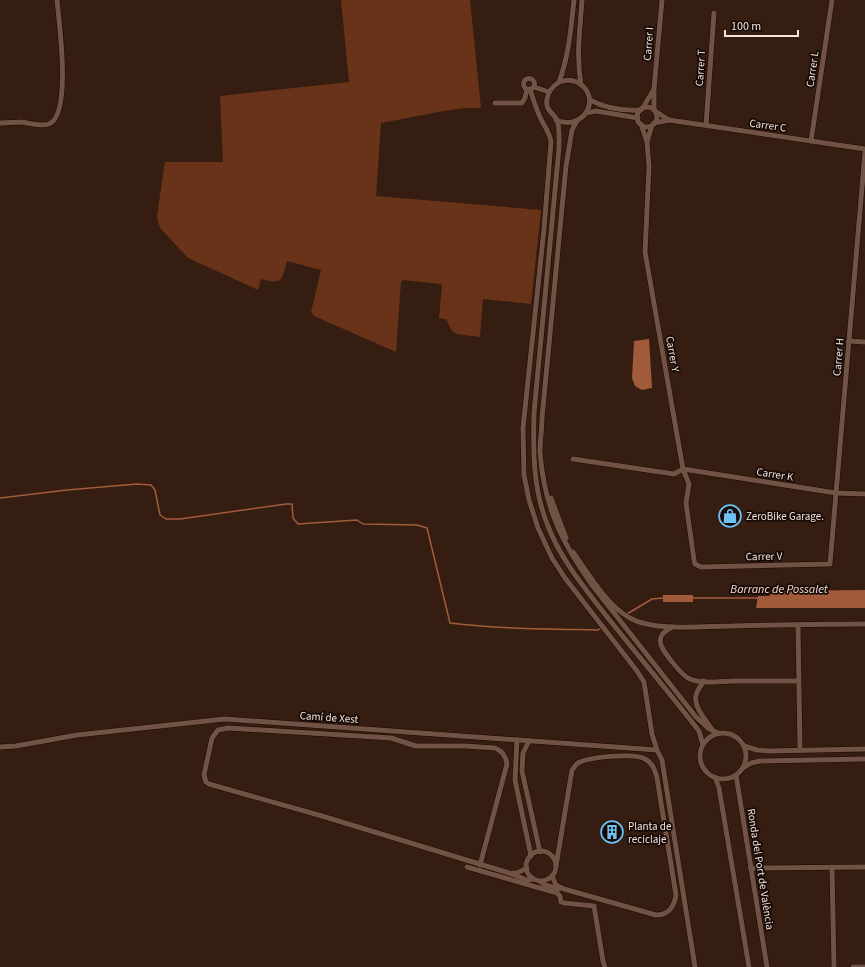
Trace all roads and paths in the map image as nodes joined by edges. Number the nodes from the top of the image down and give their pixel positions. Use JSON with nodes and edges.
{"nodes":[{"id":1,"x":57,"y":0,"type":"edge"},
{"id":2,"x":574,"y":0,"type":"edge"},
{"id":3,"x":582,"y":0,"type":"edge"},
{"id":4,"x":662,"y":0,"type":"edge"},
{"id":5,"x":832,"y":0,"type":"edge"},
{"id":6,"x":714,"y":13,"type":"dead end"},
{"id":7,"x":559,"y":82,"type":"junction"},
{"id":8,"x":581,"y":85,"type":"junction"},
{"id":9,"x":530,"y":88,"type":"junction"},
{"id":10,"x":654,"y":89,"type":"junction"},
{"id":11,"x":549,"y":92,"type":"junction"},
{"id":12,"x":590,"y":100,"type":"junction"},
{"id":13,"x":495,"y":104,"type":"dead end"},
{"id":14,"x":641,"y":109,"type":"junction"},
{"id":15,"x":654,"y":110,"type":"junction"},
{"id":16,"x":586,"y":112,"type":"junction"},
{"id":17,"x":638,"y":118,"type":"junction"},
{"id":18,"x":556,"y":120,"type":"junction"},
{"id":19,"x":669,"y":120,"type":"junction"},
{"id":20,"x":576,"y":121,"type":"junction"},
{"id":21,"x":0,"y":123,"type":"edge"},
{"id":22,"x":641,"y":124,"type":"junction"},
{"id":23,"x":653,"y":124,"type":"junction"},
{"id":24,"x":706,"y":126,"type":"junction"},
{"id":25,"x":811,"y":141,"type":"junction"},
{"id":26,"x":647,"y":142,"type":"junction"},
{"id":27,"x":865,"y":150,"type":"edge"},
{"id":28,"x":849,"y":341,"type":"junction"},
{"id":29,"x":865,"y":342,"type":"edge"},
{"id":30,"x":573,"y":459,"type":"dead end"},
{"id":31,"x":683,"y":469,"type":"junction"},
{"id":32,"x":544,"y":476,"type":"junction"},
{"id":33,"x":836,"y":493,"type":"junction"},
{"id":34,"x":865,"y":494,"type":"edge"},
{"id":35,"x":830,"y":564,"type":"joint"},
{"id":36,"x":698,"y":566,"type":"joint"},
{"id":37,"x":798,"y":624,"type":"junction"},
{"id":38,"x":865,"y":624,"type":"edge"},
{"id":39,"x":673,"y":626,"type":"junction"},
{"id":40,"x":704,"y":681,"type":"junction"},
{"id":41,"x":798,"y":681,"type":"junction"},
{"id":42,"x":712,"y":731,"type":"junction"},
{"id":43,"x":719,"y":733,"type":"junction"},
{"id":44,"x":517,"y":740,"type":"junction"},
{"id":45,"x":529,"y":741,"type":"junction"},
{"id":46,"x":703,"y":745,"type":"junction"},
{"id":47,"x":744,"y":746,"type":"junction"},
{"id":48,"x":0,"y":747,"type":"edge"},
{"id":49,"x":865,"y":749,"type":"edge"},
{"id":50,"x":657,"y":750,"type":"junction"},
{"id":51,"x":800,"y":750,"type":"junction"},
{"id":52,"x":865,"y":760,"type":"edge"},
{"id":53,"x":742,"y":769,"type":"junction"},
{"id":54,"x":736,"y":775,"type":"junction"},
{"id":55,"x":715,"y":777,"type":"junction"},
{"id":56,"x":558,"y":848,"type":"junction"},
{"id":57,"x":540,"y":852,"type":"junction"},
{"id":58,"x":547,"y":853,"type":"junction"},
{"id":59,"x":531,"y":856,"type":"junction"},
{"id":60,"x":480,"y":865,"type":"junction"},
{"id":61,"x":556,"y":866,"type":"junction"},
{"id":62,"x":467,"y":867,"type":"dead end"},
{"id":63,"x":832,"y":867,"type":"junction"},
{"id":64,"x":865,"y":867,"type":"edge"},
{"id":65,"x":526,"y":868,"type":"junction"},
{"id":66,"x":750,"y":868,"type":"junction"},
{"id":67,"x":509,"y":873,"type":"junction"},
{"id":68,"x":552,"y":876,"type":"junction"},
{"id":69,"x":536,"y":880,"type":"junction"},
{"id":70,"x":564,"y":889,"type":"junction"},
{"id":71,"x":605,"y":967,"type":"edge"},
{"id":72,"x":695,"y":967,"type":"edge"},
{"id":73,"x":749,"y":967,"type":"edge"},
{"id":74,"x":767,"y":967,"type":"edge"},
{"id":75,"x":834,"y":967,"type":"edge"},
{"id":76,"x":853,"y":967,"type":"edge"},
{"id":77,"x":865,"y":967,"type":"edge"}],
"edges":[{"from":1,"to":21,"type":"street"},
{"from":2,"to":7,"type":"street"},
{"from":3,"to":8,"type":"street"},
{"from":4,"to":10,"type":"street","name":"Carrer I"},
{"from":5,"to":25,"type":"street","name":"Carrer L"},
{"from":6,"to":24,"type":"street","name":"Carrer T"},
{"from":7,"to":8,"type":"street"},
{"from":7,"to":11,"type":"street"},
{"from":8,"to":12,"type":"street"},
{"from":9,"to":11,"type":"street"},
{"from":9,"to":13,"type":"street"},
{"from":9,"to":50,"type":"street"},
{"from":10,"to":14,"type":"street","name":"Carrer I"},
{"from":10,"to":15,"type":"street","name":"Carrer I"},
{"from":11,"to":18,"type":"street"},
{"from":12,"to":14,"type":"street"},
{"from":12,"to":16,"type":"street"},
{"from":14,"to":15,"type":"street"},
{"from":14,"to":17,"type":"street"},
{"from":15,"to":19,"type":"street","name":"Carrer C"},
{"from":15,"to":23,"type":"street"},
{"from":16,"to":17,"type":"street"},
{"from":16,"to":20,"type":"street"},
{"from":17,"to":22,"type":"street"},
{"from":18,"to":20,"type":"street"},
{"from":18,"to":46,"type":"street"},
{"from":19,"to":23,"type":"street","name":"Carrer C"},
{"from":19,"to":24,"type":"street","name":"Carrer C"},
{"from":20,"to":32,"type":"street"},
{"from":22,"to":23,"type":"street"},
{"from":22,"to":26,"type":"street","name":"Carrer Y"},
{"from":23,"to":26,"type":"street","name":"Carrer Y"},
{"from":24,"to":25,"type":"street","name":"Carrer C"},
{"from":25,"to":27,"type":"street","name":"Carrer C"},
{"from":26,"to":31,"type":"street","name":"Carrer Y"},
{"from":27,"to":28,"type":"street","name":"Carrer H"},
{"from":28,"to":29,"type":"street"},
{"from":28,"to":33,"type":"street","name":"Carrer H"},
{"from":30,"to":31,"type":"street","name":"Carrer K"},
{"from":31,"to":33,"type":"street","name":"Carrer K"},
{"from":31,"to":36,"type":"street","name":"Carrer Y"},
{"from":32,"to":39,"type":"street"},
{"from":32,"to":42,"type":"street"},
{"from":33,"to":34,"type":"street","name":"Carrer K"},
{"from":33,"to":35,"type":"street","name":"Carrer H"},
{"from":35,"to":36,"type":"street","name":"Carrer V"},
{"from":37,"to":38,"type":"street"},
{"from":37,"to":39,"type":"street"},
{"from":37,"to":41,"type":"street"},
{"from":39,"to":40,"type":"street"},
{"from":40,"to":41,"type":"street"},
{"from":40,"to":42,"type":"street"},
{"from":41,"to":51,"type":"street"},
{"from":42,"to":43,"type":"street"},
{"from":43,"to":46,"type":"street"},
{"from":43,"to":47,"type":"street"},
{"from":44,"to":45,"type":"street","name":"Camí de Xest"},
{"from":44,"to":48,"type":"street","name":"Camí de Xest"},
{"from":44,"to":59,"type":"street"},
{"from":45,"to":50,"type":"street","name":"Camí de Xest"},
{"from":45,"to":57,"type":"street"},
{"from":46,"to":55,"type":"street"},
{"from":47,"to":51,"type":"street"},
{"from":47,"to":53,"type":"street"},
{"from":49,"to":51,"type":"street"},
{"from":50,"to":72,"type":"street"},
{"from":52,"to":53,"type":"street"},
{"from":53,"to":54,"type":"street"},
{"from":54,"to":55,"type":"street"},
{"from":54,"to":66,"type":"street","name":"Ronda del Port de València"},
{"from":55,"to":73,"type":"street"},
{"from":56,"to":58,"type":"street"},
{"from":56,"to":61,"type":"street"},
{"from":56,"to":70,"type":"street"},
{"from":57,"to":58,"type":"street"},
{"from":57,"to":59,"type":"street"},
{"from":58,"to":61,"type":"street"},
{"from":59,"to":65,"type":"street"},
{"from":60,"to":60,"type":"street"},
{"from":60,"to":67,"type":"street"},
{"from":61,"to":68,"type":"street"},
{"from":62,"to":71,"type":"street"},
{"from":63,"to":64,"type":"street"},
{"from":63,"to":66,"type":"street"},
{"from":63,"to":75,"type":"street"},
{"from":65,"to":67,"type":"street"},
{"from":65,"to":69,"type":"street"},
{"from":66,"to":74,"type":"street","name":"Ronda del Port de València"},
{"from":67,"to":69,"type":"street"},
{"from":68,"to":69,"type":"street"},
{"from":68,"to":70,"type":"street"},
{"from":69,"to":70,"type":"street"},
{"from":76,"to":77,"type":"street"}]}
